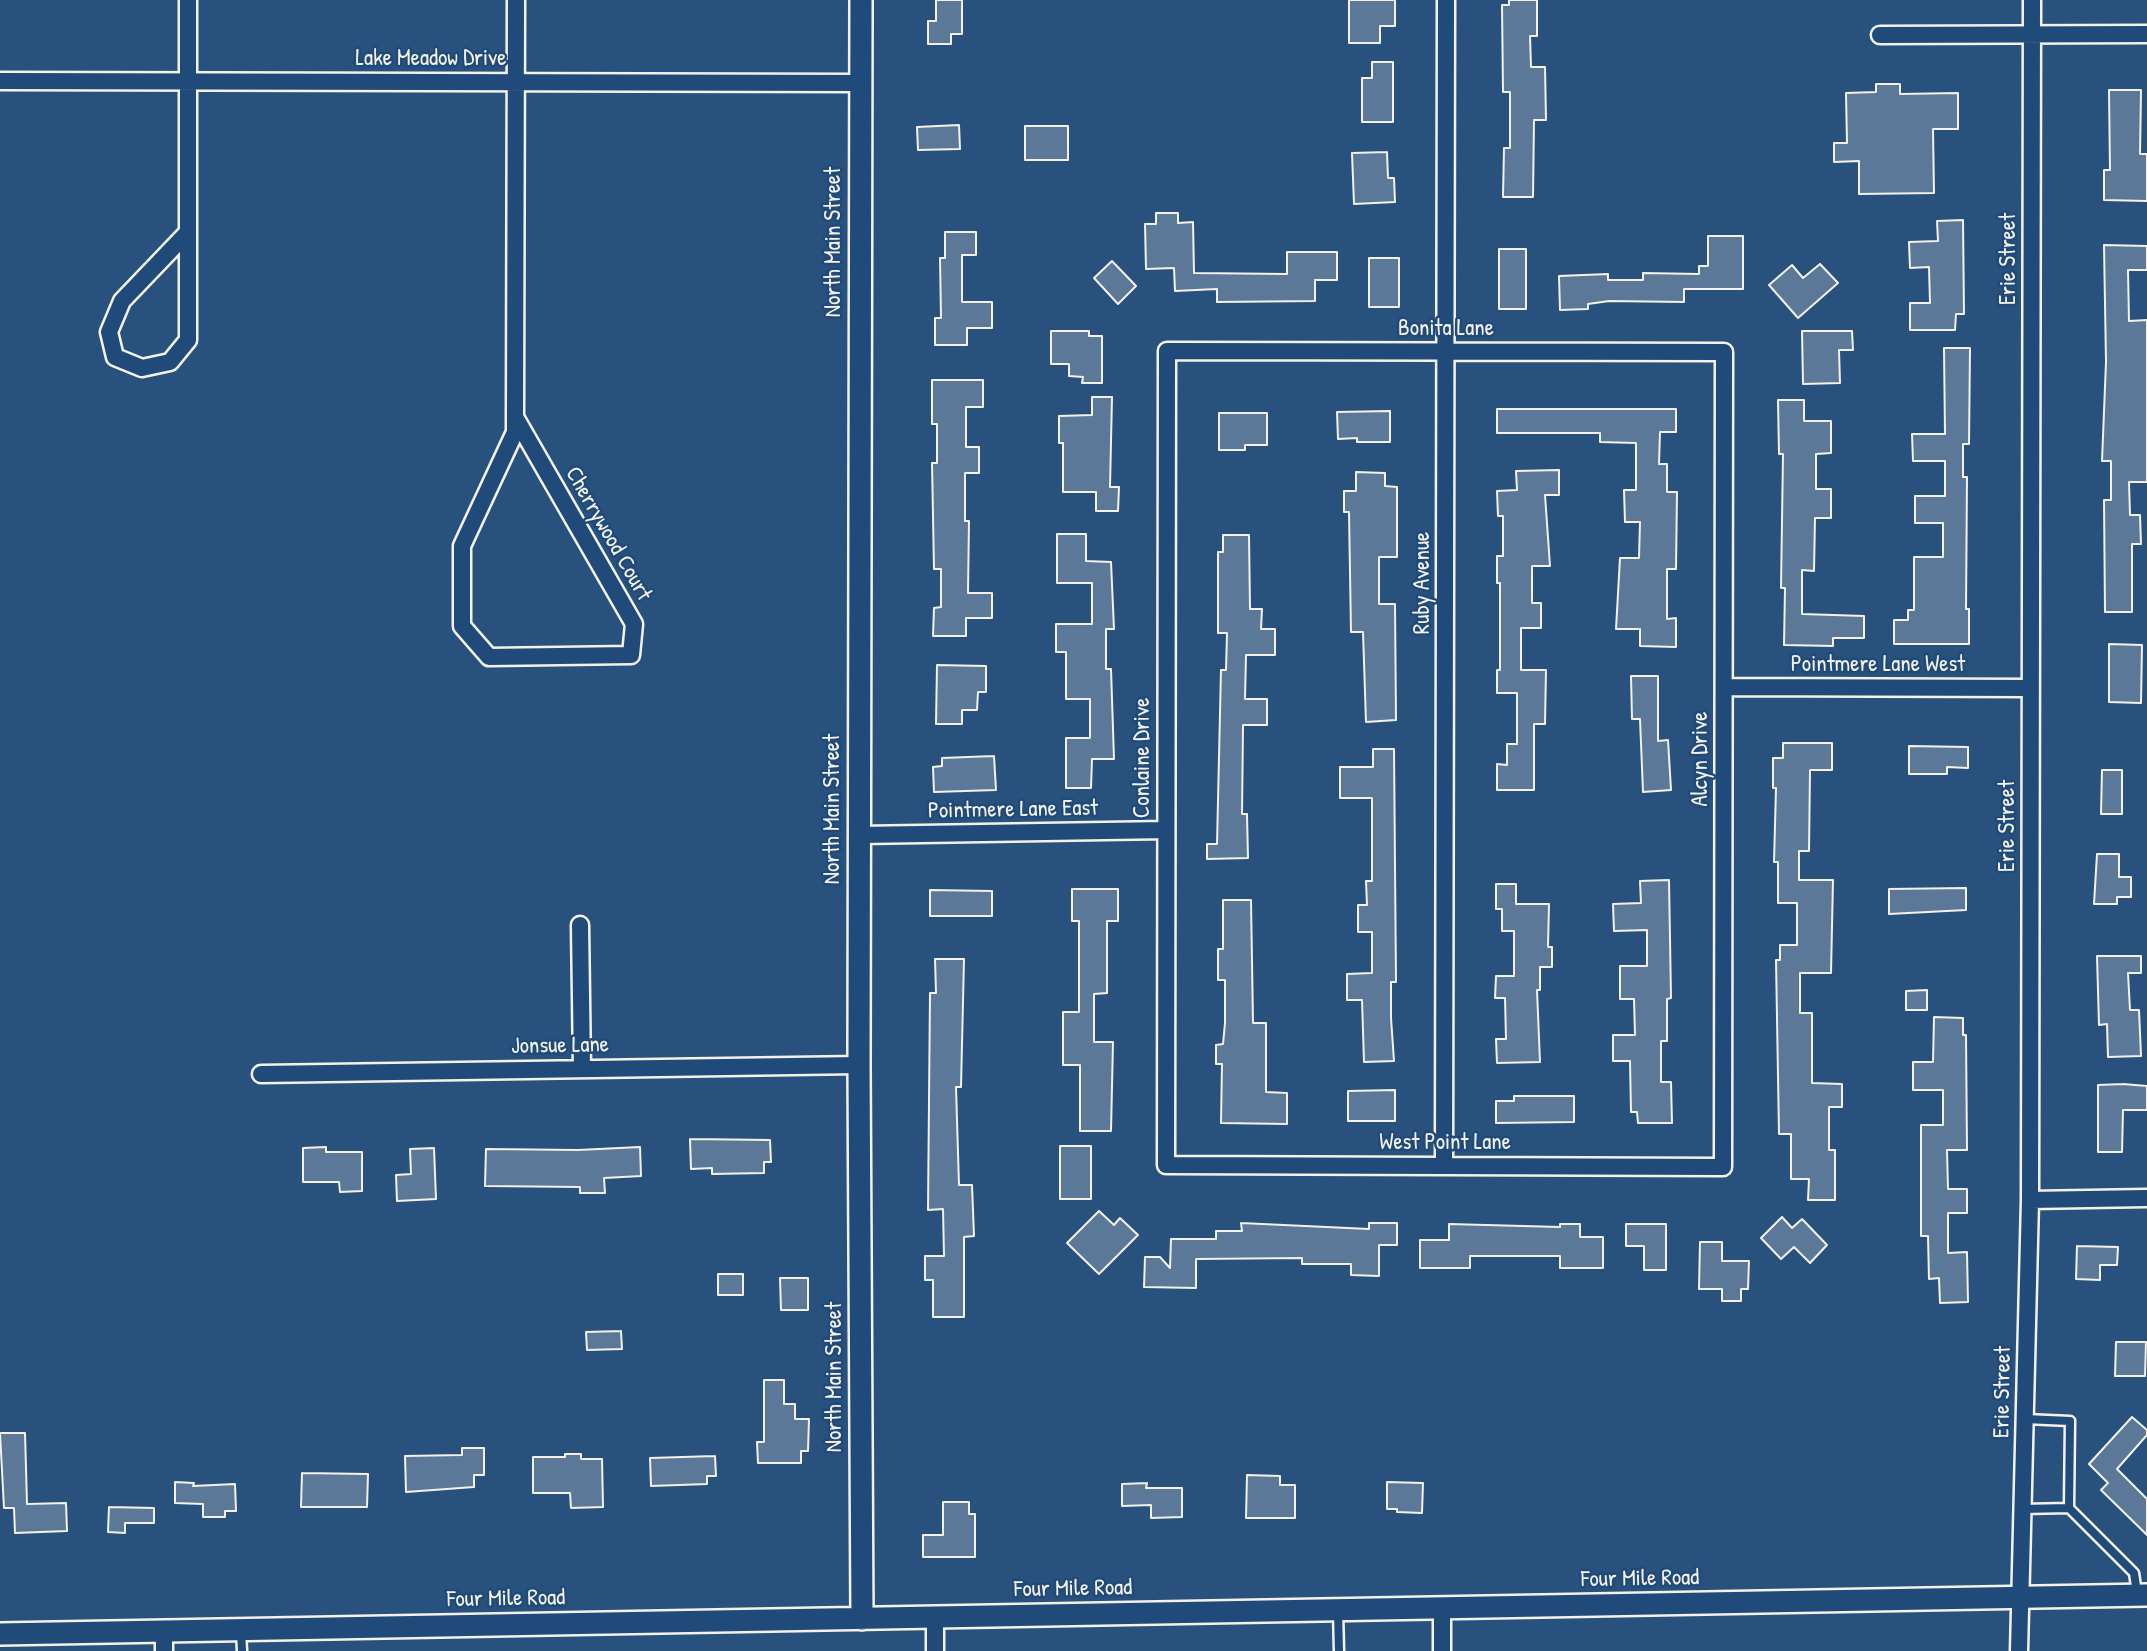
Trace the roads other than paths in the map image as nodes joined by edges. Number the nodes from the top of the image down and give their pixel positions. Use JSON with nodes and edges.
{"nodes":[{"id":1,"x":188,"y":0,"type":"edge"},
{"id":2,"x":516,"y":0,"type":"edge"},
{"id":3,"x":861,"y":0,"type":"edge"},
{"id":4,"x":1446,"y":0,"type":"edge"},
{"id":5,"x":2032,"y":0,"type":"edge"},
{"id":6,"x":1880,"y":34,"type":"dead end"},
{"id":7,"x":2147,"y":34,"type":"edge"},
{"id":8,"x":2032,"y":36,"type":"junction"},
{"id":9,"x":0,"y":81,"type":"edge"},
{"id":10,"x":188,"y":82,"type":"junction"},
{"id":11,"x":516,"y":82,"type":"junction"},
{"id":12,"x":861,"y":83,"type":"junction"},
{"id":13,"x":188,"y":232,"type":"junction"},
{"id":14,"x":1167,"y":351,"type":"joint"},
{"id":15,"x":1446,"y":351,"type":"junction"},
{"id":16,"x":1724,"y":352,"type":"joint"},
{"id":17,"x":515,"y":417,"type":"junction"},
{"id":18,"x":1724,"y":687,"type":"junction"},
{"id":19,"x":2031,"y":688,"type":"junction"},
{"id":20,"x":1166,"y":830,"type":"junction"},
{"id":21,"x":860,"y":835,"type":"junction"},
{"id":22,"x":580,"y":925,"type":"dead end"},
{"id":23,"x":859,"y":1065,"type":"junction"},
{"id":24,"x":582,"y":1069,"type":"junction"},
{"id":25,"x":261,"y":1074,"type":"dead end"},
{"id":26,"x":1166,"y":1165,"type":"joint"},
{"id":27,"x":1444,"y":1166,"type":"junction"},
{"id":28,"x":1723,"y":1167,"type":"joint"},
{"id":29,"x":2147,"y":1198,"type":"edge"},
{"id":30,"x":2030,"y":1200,"type":"junction"},
{"id":31,"x":2025,"y":1419,"type":"junction"},
{"id":32,"x":2069,"y":1508,"type":"junction"},
{"id":33,"x":2022,"y":1509,"type":"junction"},
{"id":34,"x":2142,"y":1595,"type":"edge"},
{"id":35,"x":2020,"y":1597,"type":"junction"},
{"id":36,"x":1442,"y":1609,"type":"junction"},
{"id":37,"x":1338,"y":1611,"type":"junction"},
{"id":38,"x":935,"y":1618,"type":"junction"},
{"id":39,"x":862,"y":1619,"type":"junction"},
{"id":40,"x":0,"y":1634,"type":"edge"},
{"id":41,"x":242,"y":1640,"type":"edge"},
{"id":42,"x":164,"y":1641,"type":"edge"},
{"id":43,"x":935,"y":1651,"type":"edge"},
{"id":44,"x":1339,"y":1651,"type":"edge"},
{"id":45,"x":1442,"y":1651,"type":"edge"},
{"id":46,"x":2019,"y":1651,"type":"edge"}],
"edges":[{"from":1,"to":10,"type":"street"},
{"from":2,"to":11,"type":"street","name":"Cherrywood Court"},
{"from":3,"to":12,"type":"main road","name":"North Main Street"},
{"from":4,"to":15,"type":"street","name":"Ruby Avenue"},
{"from":5,"to":8,"type":"street","name":"Erie Street"},
{"from":6,"to":8,"type":"street"},
{"from":7,"to":8,"type":"street"},
{"from":8,"to":19,"type":"street","name":"Erie Street"},
{"from":9,"to":10,"type":"street","name":"Lake Meadow Drive"},
{"from":10,"to":11,"type":"street","name":"Lake Meadow Drive"},
{"from":10,"to":13,"type":"street"},
{"from":11,"to":12,"type":"street","name":"Lake Meadow Drive"},
{"from":11,"to":17,"type":"street","name":"Cherrywood Court"},
{"from":12,"to":21,"type":"main road","name":"North Main Street"},
{"from":13,"to":13,"type":"street"},
{"from":14,"to":15,"type":"street","name":"Bonita Lane"},
{"from":14,"to":20,"type":"street","name":"Conlaine Drive"},
{"from":15,"to":16,"type":"street","name":"Bonita Lane"},
{"from":15,"to":27,"type":"street","name":"Ruby Avenue"},
{"from":16,"to":18,"type":"street","name":"Alcyn Drive"},
{"from":17,"to":17,"type":"street","name":"Cherrywood Court"},
{"from":18,"to":19,"type":"street","name":"Pointmere Lane West"},
{"from":18,"to":28,"type":"street","name":"Alcyn Drive"},
{"from":19,"to":30,"type":"street","name":"Erie Street"},
{"from":20,"to":21,"type":"street","name":"Pointmere Lane East"},
{"from":20,"to":26,"type":"street","name":"Conlaine Drive"},
{"from":21,"to":23,"type":"main road","name":"North Main Street"},
{"from":22,"to":24,"type":"street"},
{"from":23,"to":24,"type":"street","name":"Jonsue Lane"},
{"from":23,"to":39,"type":"main road","name":"North Main Street"},
{"from":24,"to":25,"type":"street","name":"Jonsue Lane"},
{"from":26,"to":27,"type":"street","name":"West Point Lane"},
{"from":27,"to":28,"type":"street","name":"West Point Lane"},
{"from":29,"to":30,"type":"street"},
{"from":30,"to":31,"type":"street","name":"Erie Street"},
{"from":31,"to":32,"type":"lane"},
{"from":31,"to":33,"type":"street","name":"Erie Street"},
{"from":32,"to":33,"type":"lane"},
{"from":32,"to":34,"type":"lane"},
{"from":33,"to":35,"type":"street","name":"Erie Street"},
{"from":34,"to":35,"type":"main road","name":"Four Mile Road"},
{"from":35,"to":36,"type":"main road","name":"Four Mile Road"},
{"from":35,"to":46,"type":"street","name":"Erie Street"},
{"from":36,"to":37,"type":"main road","name":"Four Mile Road"},
{"from":36,"to":45,"type":"street"},
{"from":37,"to":38,"type":"main road","name":"Four Mile Road"},
{"from":37,"to":44,"type":"lane"},
{"from":38,"to":39,"type":"main road","name":"Four Mile Road"},
{"from":38,"to":43,"type":"street"},
{"from":39,"to":41,"type":"main road","name":"Four Mile Road"},
{"from":40,"to":42,"type":"main road","name":"Four Mile Road"},
{"from":41,"to":42,"type":"main road","name":"Four Mile Road"}]}
